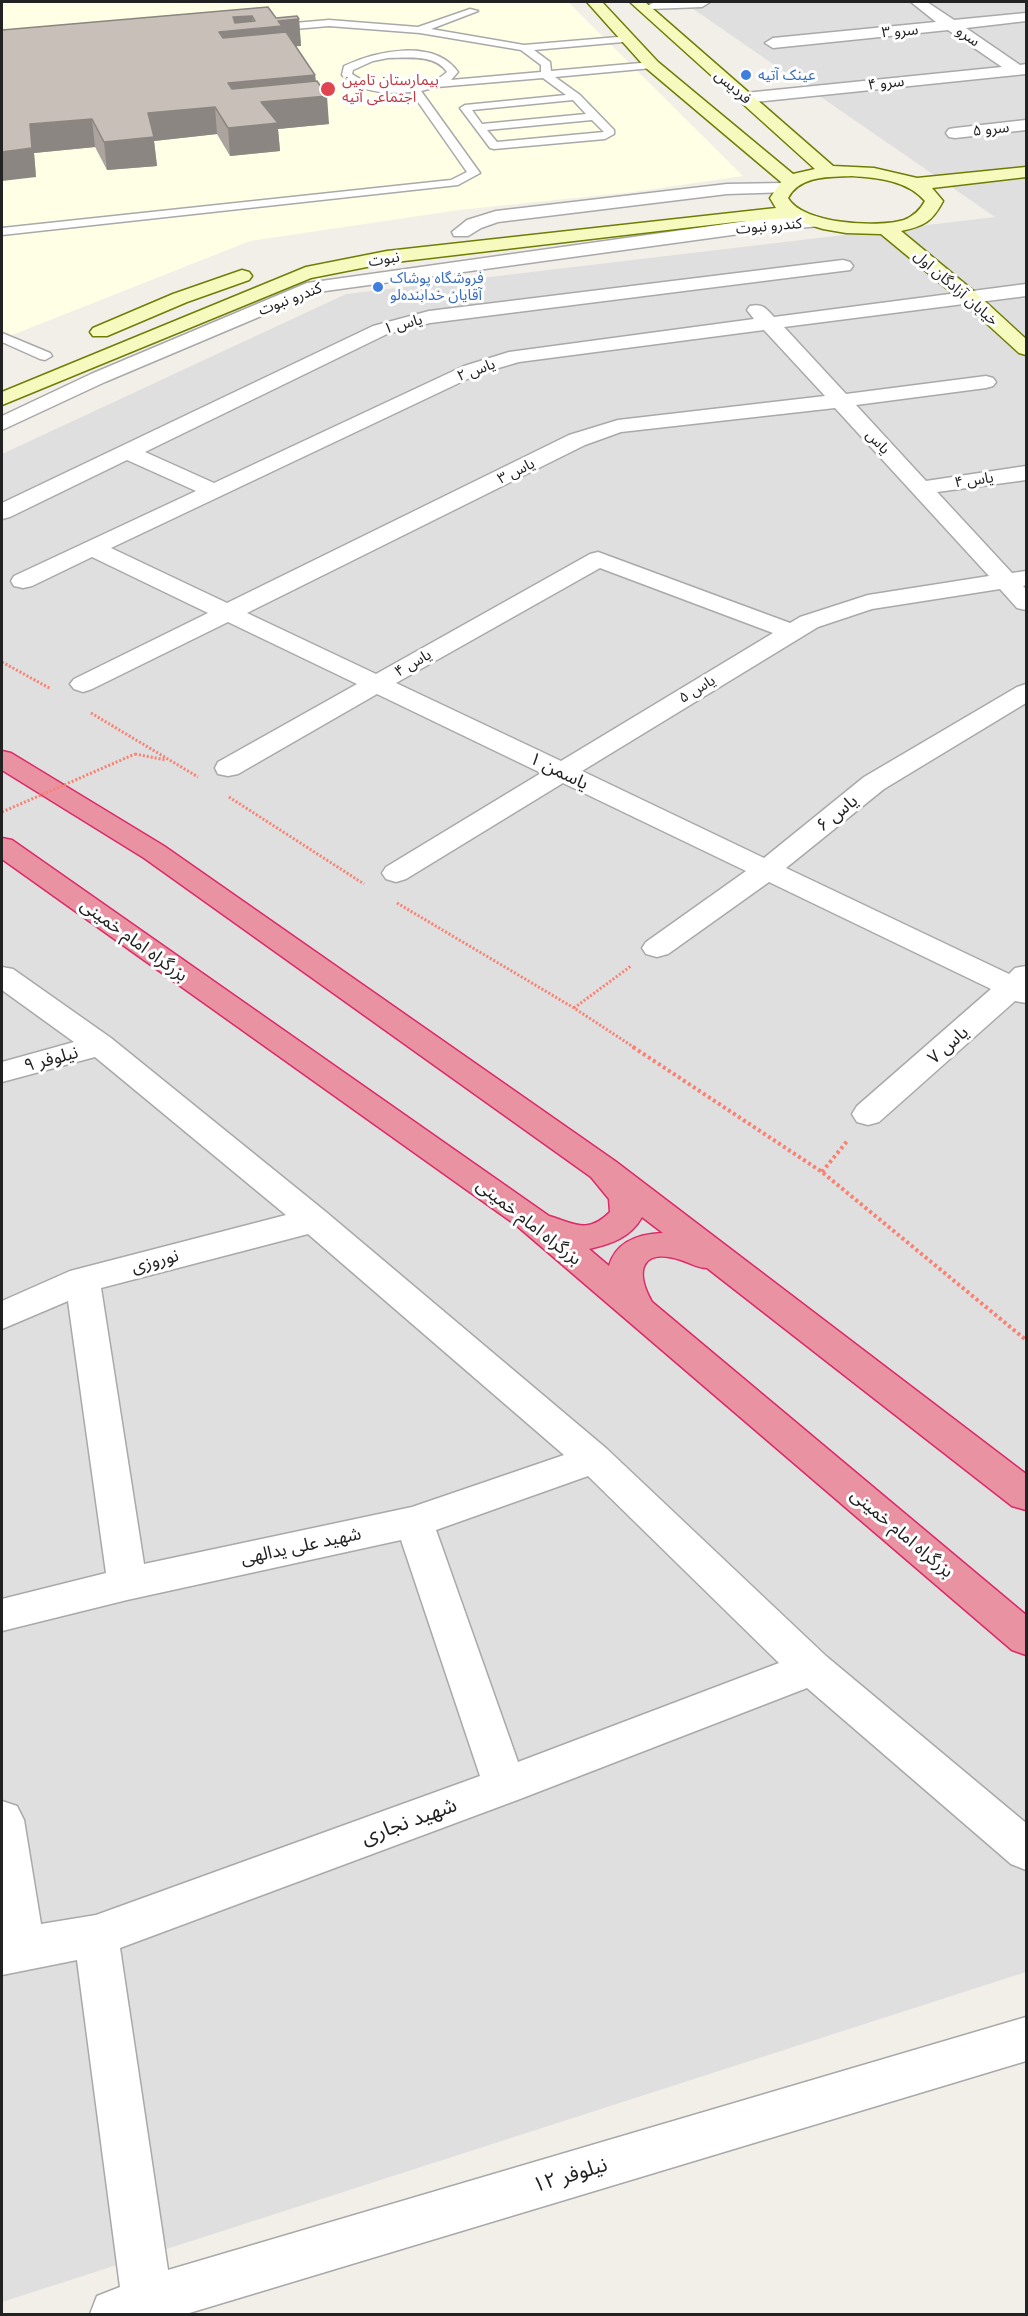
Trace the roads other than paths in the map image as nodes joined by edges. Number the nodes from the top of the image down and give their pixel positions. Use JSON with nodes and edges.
{"nodes":[{"id":1,"x":594,"y":2,"type":"edge"},
{"id":2,"x":637,"y":2,"type":"edge"},
{"id":3,"x":702,"y":2,"type":"edge"},
{"id":4,"x":918,"y":2,"type":"edge"},
{"id":5,"x":655,"y":6,"type":"dead end"},
{"id":6,"x":473,"y":11,"type":"dead end"},
{"id":7,"x":1026,"y":17,"type":"edge"},
{"id":8,"x":953,"y":26,"type":"junction"},
{"id":9,"x":261,"y":28,"type":"edge"},
{"id":10,"x":420,"y":30,"type":"junction"},
{"id":11,"x":630,"y":39,"type":"junction"},
{"id":12,"x":773,"y":43,"type":"dead end"},
{"id":13,"x":524,"y":48,"type":"junction"},
{"id":14,"x":652,"y":65,"type":"junction"},
{"id":15,"x":450,"y":66,"type":"junction"},
{"id":16,"x":1022,"y":69,"type":"edge"},
{"id":17,"x":546,"y":75,"type":"junction"},
{"id":18,"x":509,"y":78,"type":"junction"},
{"id":19,"x":437,"y":84,"type":"junction"},
{"id":20,"x":414,"y":89,"type":"junction"},
{"id":21,"x":576,"y":97,"type":"junction"},
{"id":22,"x":745,"y":98,"type":"junction"},
{"id":23,"x":595,"y":116,"type":"junction"},
{"id":24,"x":1026,"y":125,"type":"edge"},
{"id":25,"x":480,"y":128,"type":"junction"},
{"id":26,"x":955,"y":133,"type":"dead end"},
{"id":27,"x":829,"y":172,"type":"junction"},
{"id":28,"x":1026,"y":172,"type":"edge"},
{"id":29,"x":915,"y":184,"type":"junction"},
{"id":30,"x":1026,"y":187,"type":"edge"},
{"id":31,"x":786,"y":195,"type":"junction"},
{"id":32,"x":934,"y":201,"type":"junction"},
{"id":33,"x":814,"y":222,"type":"junction"},
{"id":34,"x":885,"y":228,"type":"junction"},
{"id":35,"x":2,"y":232,"type":"edge"},
{"id":36,"x":287,"y":261,"type":"dead end"},
{"id":37,"x":843,"y":266,"type":"dead end"},
{"id":38,"x":255,"y":271,"type":"dead end"},
{"id":39,"x":729,"y":280,"type":"junction"},
{"id":40,"x":1026,"y":290,"type":"edge"},
{"id":41,"x":969,"y":297,"type":"junction"},
{"id":42,"x":769,"y":323,"type":"junction"},
{"id":43,"x":2,"y":338,"type":"edge"},
{"id":44,"x":86,"y":338,"type":"dead end"},
{"id":45,"x":65,"y":347,"type":"dead end"},
{"id":46,"x":1026,"y":349,"type":"edge"},
{"id":47,"x":45,"y":356,"type":"junction"},
{"id":48,"x":23,"y":365,"type":"dead end"},
{"id":49,"x":986,"y":382,"type":"dead end"},
{"id":50,"x":2,"y":399,"type":"edge"},
{"id":51,"x":841,"y":401,"type":"junction"},
{"id":52,"x":2,"y":423,"type":"edge"},
{"id":53,"x":127,"y":452,"type":"junction"},
{"id":54,"x":1026,"y":472,"type":"edge"},
{"id":55,"x":921,"y":488,"type":"junction"},
{"id":56,"x":214,"y":491,"type":"junction"},
{"id":57,"x":2,"y":512,"type":"edge"},
{"id":58,"x":92,"y":548,"type":"junction"},
{"id":59,"x":1016,"y":579,"type":"edge"},
{"id":60,"x":22,"y":581,"type":"dead end"},
{"id":61,"x":1026,"y":603,"type":"edge"},
{"id":62,"x":226,"y":612,"type":"junction"},
{"id":63,"x":792,"y":632,"type":"junction"},
{"id":64,"x":83,"y":684,"type":"dead end"},
{"id":65,"x":377,"y":684,"type":"junction"},
{"id":66,"x":1026,"y":692,"type":"edge"},
{"id":67,"x":2,"y":759,"type":"edge"},
{"id":68,"x":228,"y":768,"type":"dead end"},
{"id":69,"x":561,"y":772,"type":"junction"},
{"id":70,"x":2,"y":846,"type":"edge"},
{"id":71,"x":766,"y":870,"type":"junction"},
{"id":72,"x":396,"y":873,"type":"dead end"},
{"id":73,"x":657,"y":948,"type":"road end"},
{"id":74,"x":2,"y":976,"type":"edge"},
{"id":75,"x":1022,"y":985,"type":"edge"},
{"id":76,"x":100,"y":1045,"type":"junction"},
{"id":77,"x":2,"y":1072,"type":"edge"},
{"id":78,"x":868,"y":1114,"type":"road end"},
{"id":79,"x":603,"y":1169,"type":"junction"},
{"id":80,"x":528,"y":1217,"type":"junction"},
{"id":81,"x":314,"y":1220,"type":"junction"},
{"id":82,"x":739,"y":1274,"type":"junction"},
{"id":83,"x":82,"y":1280,"type":"junction"},
{"id":84,"x":2,"y":1313,"type":"edge"},
{"id":85,"x":643,"y":1316,"type":"junction"},
{"id":86,"x":594,"y":1459,"type":"junction"},
{"id":87,"x":1026,"y":1495,"type":"edge"},
{"id":88,"x":414,"y":1522,"type":"junction"},
{"id":89,"x":127,"y":1584,"type":"junction"},
{"id":90,"x":2,"y":1615,"type":"edge"},
{"id":91,"x":1026,"y":1638,"type":"edge"},
{"id":92,"x":812,"y":1668,"type":"junction"},
{"id":93,"x":505,"y":1786,"type":"junction"},
{"id":94,"x":2,"y":1820,"type":"edge"},
{"id":95,"x":1026,"y":1850,"type":"edge"},
{"id":96,"x":96,"y":1936,"type":"junction"},
{"id":97,"x":12,"y":1951,"type":"edge"},
{"id":98,"x":1026,"y":2039,"type":"edge"},
{"id":99,"x":131,"y":2308,"type":"edge"}],
"edges":[{"from":1,"to":11,"type":"main road"},
{"from":2,"to":22,"type":"main road","name":"فردیس"},
{"from":3,"to":5,"type":"street"},
{"from":4,"to":8,"type":"street","name":"سرو"},
{"from":6,"to":10,"type":"lane"},
{"from":7,"to":8,"type":"street","name":"سرو ۳"},
{"from":8,"to":12,"type":"street","name":"سرو ۳"},
{"from":8,"to":16,"type":"street","name":"سرو"},
{"from":9,"to":10,"type":"lane"},
{"from":10,"to":13,"type":"lane"},
{"from":11,"to":13,"type":"lane"},
{"from":11,"to":14,"type":"main road"},
{"from":13,"to":17,"type":"lane"},
{"from":14,"to":17,"type":"lane"},
{"from":14,"to":31,"type":"main road"},
{"from":15,"to":18,"type":"lane"},
{"from":15,"to":19,"type":"lane"},
{"from":15,"to":20,"type":"lane"},
{"from":16,"to":22,"type":"street","name":"سرو ۴"},
{"from":17,"to":18,"type":"lane"},
{"from":17,"to":21,"type":"lane"},
{"from":18,"to":19,"type":"lane"},
{"from":19,"to":20,"type":"lane"},
{"from":20,"to":35,"type":"lane"},
{"from":21,"to":23,"type":"lane"},
{"from":21,"to":25,"type":"lane"},
{"from":22,"to":27,"type":"main road","name":"فردیس"},
{"from":23,"to":25,"type":"lane"},
{"from":23,"to":25,"type":"lane"},
{"from":24,"to":26,"type":"street","name":"سرو ۵"},
{"from":27,"to":29,"type":"main road"},
{"from":27,"to":31,"type":"main road"},
{"from":28,"to":29,"type":"main road"},
{"from":29,"to":32,"type":"main road"},
{"from":30,"to":32,"type":"main road"},
{"from":31,"to":33,"type":"main road"},
{"from":31,"to":36,"type":"main road","name":"نبوت"},
{"from":31,"to":50,"type":"main road","name":"نبوت"},
{"from":32,"to":34,"type":"main road"},
{"from":33,"to":34,"type":"main road"},
{"from":33,"to":52,"type":"street","name":"کندرو نبوت"},
{"from":34,"to":41,"type":"main road","name":"خیابان آزادگان اول"},
{"from":37,"to":39,"type":"street","name":"یاس ۱"},
{"from":38,"to":44,"type":"main road"},
{"from":39,"to":42,"type":"street","name":"یاس"},
{"from":39,"to":53,"type":"street","name":"یاس ۱"},
{"from":40,"to":41,"type":"street","name":"یاس ۲"},
{"from":41,"to":42,"type":"street","name":"یاس ۲"},
{"from":41,"to":46,"type":"main road","name":"خیابان آزادگان اول"},
{"from":42,"to":51,"type":"street","name":"یاس"},
{"from":42,"to":56,"type":"street","name":"یاس ۲"},
{"from":43,"to":47,"type":"lane"},
{"from":45,"to":47,"type":"main road"},
{"from":47,"to":48,"type":"main road"},
{"from":49,"to":51,"type":"street","name":"یاس ۳"},
{"from":51,"to":55,"type":"street","name":"یاس"},
{"from":51,"to":62,"type":"street","name":"یاس ۳"},
{"from":53,"to":56,"type":"street"},
{"from":53,"to":57,"type":"street","name":"یاس ۱"},
{"from":54,"to":55,"type":"street","name":"یاس ۴"},
{"from":55,"to":59,"type":"street","name":"یاس"},
{"from":56,"to":58,"type":"street","name":"یاس ۲"},
{"from":58,"to":60,"type":"street","name":"یاس ۲"},
{"from":58,"to":62,"type":"street","name":"یاسمن ۱"},
{"from":59,"to":61,"type":"street","name":"یاس"},
{"from":59,"to":63,"type":"street","name":"یاس ۵"},
{"from":62,"to":64,"type":"street","name":"یاس ۳"},
{"from":62,"to":65,"type":"street","name":"یاسمن ۱"},
{"from":63,"to":65,"type":"street","name":"یاس ۴"},
{"from":63,"to":69,"type":"street","name":"یاس ۵"},
{"from":65,"to":68,"type":"street","name":"یاس ۴"},
{"from":65,"to":69,"type":"street","name":"یاسمن ۱"},
{"from":66,"to":71,"type":"street","name":"یاس ۶"},
{"from":67,"to":79,"type":"highway"},
{"from":69,"to":71,"type":"street","name":"یاسمن ۱"},
{"from":69,"to":72,"type":"street","name":"یاس ۵"},
{"from":70,"to":80,"type":"highway","name":"بزرگراه امام خمینی"},
{"from":71,"to":73,"type":"street","name":"یاس ۶"},
{"from":71,"to":75,"type":"street","name":"یاسمن ۱"},
{"from":74,"to":76,"type":"street"},
{"from":75,"to":78,"type":"street","name":"یاس ۷"},
{"from":76,"to":77,"type":"street","name":"نیلوفر ۹"},
{"from":76,"to":81,"type":"street"},
{"from":79,"to":80,"type":"highway"},
{"from":79,"to":82,"type":"highway"},
{"from":80,"to":85,"type":"highway","name":"بزرگراه امام خمینی"},
{"from":81,"to":83,"type":"street","name":"نوروزی"},
{"from":81,"to":86,"type":"street"},
{"from":82,"to":85,"type":"highway"},
{"from":82,"to":87,"type":"highway"},
{"from":83,"to":84,"type":"street","name":"نوروزی"},
{"from":83,"to":89,"type":"street"},
{"from":85,"to":91,"type":"highway","name":"بزرگراه امام خمینی"},
{"from":86,"to":88,"type":"street","name":"شهید علی یدالهی"},
{"from":86,"to":92,"type":"street"},
{"from":88,"to":89,"type":"street","name":"شهید علی یدالهی"},
{"from":88,"to":93,"type":"street"},
{"from":89,"to":90,"type":"street","name":"شهید علی یدالهی"},
{"from":92,"to":93,"type":"street","name":"شهید نجاری"},
{"from":92,"to":95,"type":"street"},
{"from":93,"to":96,"type":"street","name":"شهید نجاری"},
{"from":94,"to":97,"type":"street"},
{"from":96,"to":97,"type":"street","name":"شهید نجاری"},
{"from":96,"to":99,"type":"street"},
{"from":98,"to":99,"type":"street","name":"نیلوفر ۱۲"}]}
